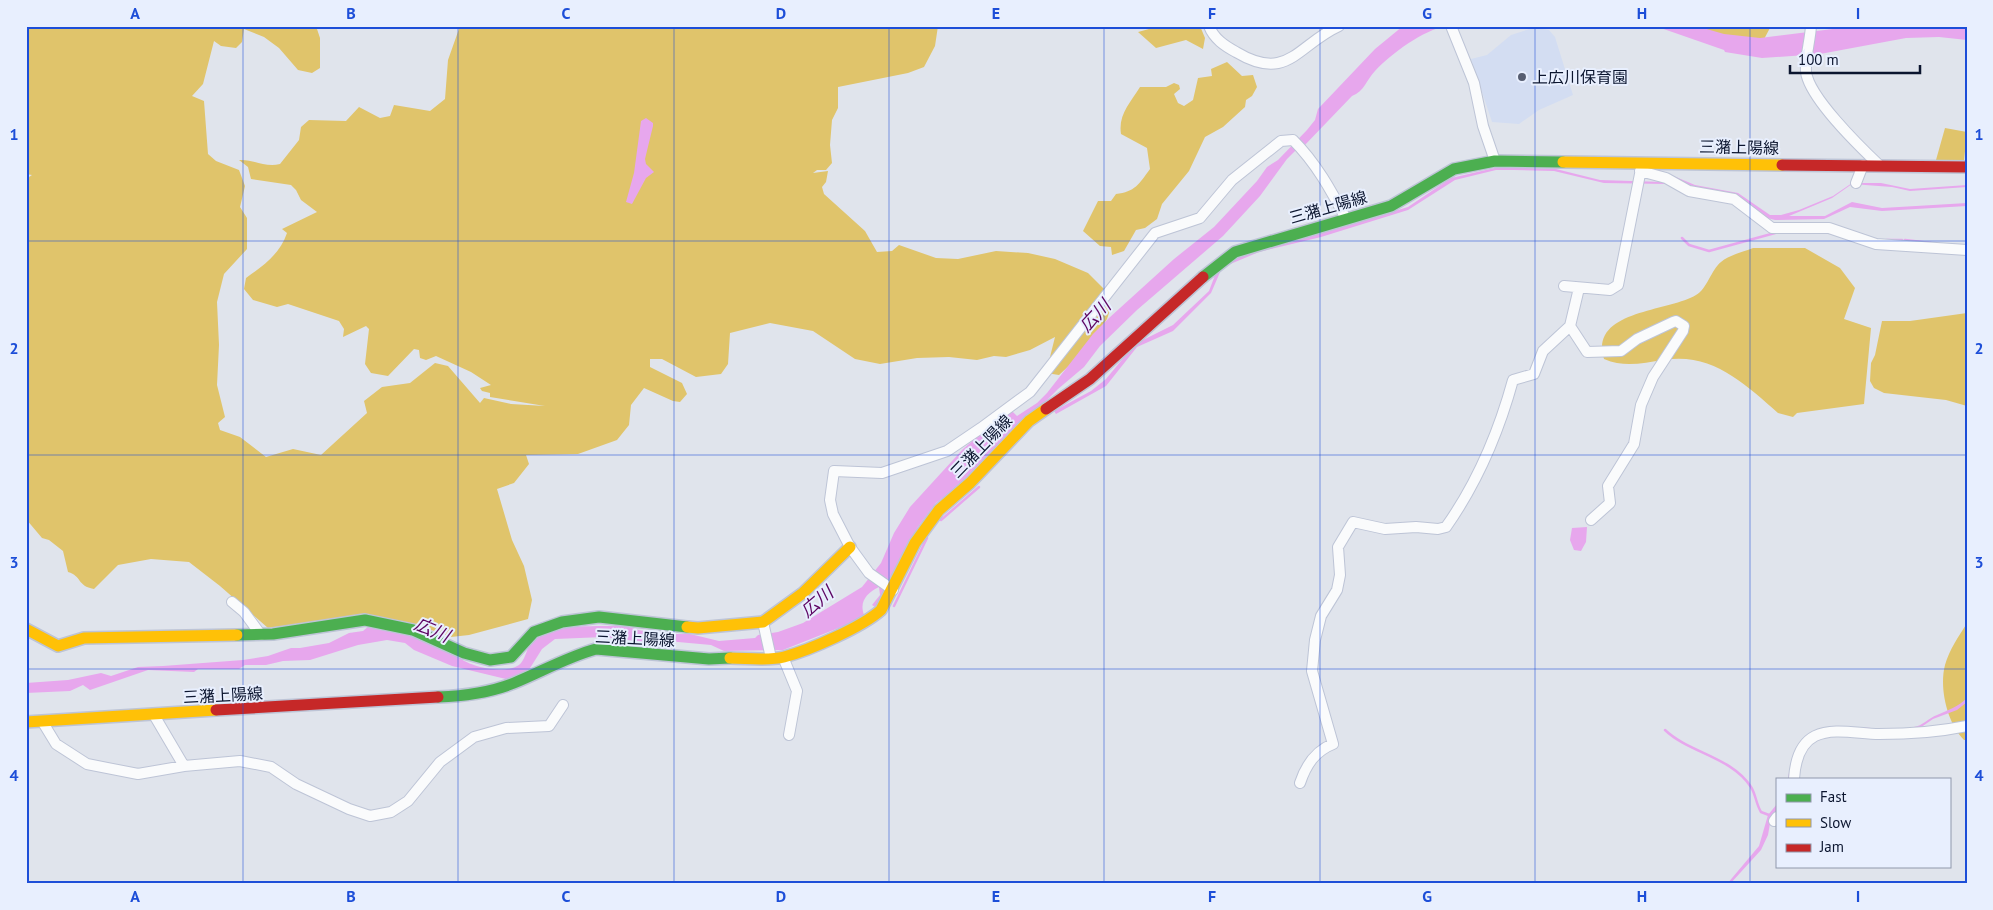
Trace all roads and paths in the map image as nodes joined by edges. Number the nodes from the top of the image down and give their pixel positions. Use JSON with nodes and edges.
{"nodes":[{"id":1,"x":1209,"y":26,"type":"edge"},
{"id":2,"x":1339,"y":26,"type":"edge"},
{"id":3,"x":1451,"y":27,"type":"edge"},
{"id":4,"x":1811,"y":28,"type":"edge"},
{"id":5,"x":1495,"y":161,"type":"junction"},
{"id":6,"x":1863,"y":165,"type":"junction"},
{"id":7,"x":1879,"y":166,"type":"junction"},
{"id":8,"x":1967,"y":167,"type":"edge"},
{"id":9,"x":1640,"y":173,"type":"junction"},
{"id":10,"x":1856,"y":183,"type":"dead end"},
{"id":11,"x":1346,"y":219,"type":"junction"},
{"id":12,"x":1967,"y":250,"type":"edge"},
{"id":13,"x":1564,"y":286,"type":"dead end"},
{"id":14,"x":1579,"y":288,"type":"junction"},
{"id":15,"x":1570,"y":326,"type":"junction"},
{"id":16,"x":1590,"y":520,"type":"dead end"},
{"id":17,"x":850,"y":547,"type":"junction"},
{"id":18,"x":891,"y":588,"type":"junction"},
{"id":19,"x":232,"y":602,"type":"dead end"},
{"id":20,"x":764,"y":627,"type":"junction"},
{"id":21,"x":26,"y":629,"type":"edge"},
{"id":22,"x":261,"y":634,"type":"junction"},
{"id":23,"x":775,"y":656,"type":"junction"},
{"id":24,"x":563,"y":705,"type":"dead end"},
{"id":25,"x":154,"y":715,"type":"junction"},
{"id":26,"x":42,"y":721,"type":"junction"},
{"id":27,"x":26,"y":722,"type":"edge"},
{"id":28,"x":1967,"y":726,"type":"edge"},
{"id":29,"x":789,"y":735,"type":"dead end"},
{"id":30,"x":184,"y":766,"type":"junction"},
{"id":31,"x":1794,"y":778,"type":"edge"},
{"id":32,"x":1300,"y":783,"type":"dead end"}],
"edges":[{"from":1,"to":2,"type":"street"},
{"from":3,"to":5,"type":"street"},
{"from":4,"to":7,"type":"street"},
{"from":5,"to":9,"type":"main road","name":"三潴上陽線"},
{"from":5,"to":11,"type":"main road","name":"三潴上陽線"},
{"from":6,"to":7,"type":"main road","name":"三潴上陽線"},
{"from":6,"to":9,"type":"main road","name":"三潴上陽線"},
{"from":6,"to":10,"type":"street"},
{"from":7,"to":8,"type":"main road","name":"三潴上陽線"},
{"from":9,"to":12,"type":"street"},
{"from":9,"to":14,"type":"street"},
{"from":11,"to":17,"type":"street"},
{"from":11,"to":18,"type":"main road","name":"三潴上陽線"},
{"from":13,"to":14,"type":"street"},
{"from":14,"to":15,"type":"street"},
{"from":15,"to":16,"type":"street"},
{"from":15,"to":32,"type":"street"},
{"from":17,"to":18,"type":"street"},
{"from":17,"to":20,"type":"main road"},
{"from":18,"to":23,"type":"main road","name":"三潴上陽線"},
{"from":19,"to":22,"type":"street"},
{"from":20,"to":22,"type":"main road"},
{"from":20,"to":23,"type":"street"},
{"from":21,"to":22,"type":"main road"},
{"from":23,"to":25,"type":"main road","name":"三潴上陽線"},
{"from":23,"to":29,"type":"street"},
{"from":24,"to":30,"type":"street"},
{"from":25,"to":26,"type":"main road","name":"三潴上陽線"},
{"from":25,"to":30,"type":"street"},
{"from":26,"to":27,"type":"main road","name":"三潴上陽線"},
{"from":26,"to":30,"type":"street"},
{"from":28,"to":31,"type":"street"}]}
